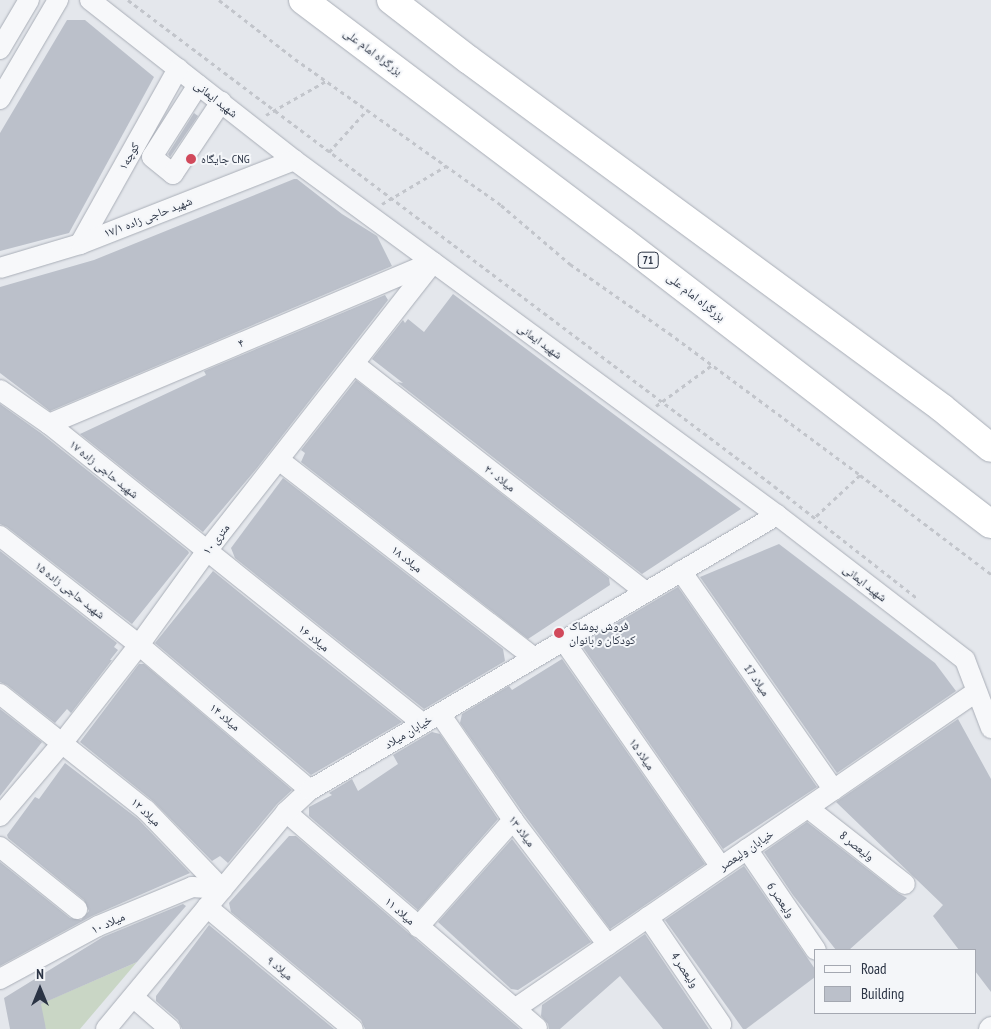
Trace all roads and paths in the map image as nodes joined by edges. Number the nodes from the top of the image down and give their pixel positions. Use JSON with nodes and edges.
{"nodes":[{"id":1,"x":29,"y":0,"type":"edge"},
{"id":2,"x":58,"y":0,"type":"edge"},
{"id":3,"x":90,"y":0,"type":"edge"},
{"id":4,"x":128,"y":0,"type":"edge"},
{"id":5,"x":219,"y":0,"type":"edge"},
{"id":6,"x":303,"y":0,"type":"edge"},
{"id":7,"x":391,"y":0,"type":"edge"},
{"id":8,"x":0,"y":49,"type":"edge"},
{"id":9,"x":178,"y":69,"type":"junction"},
{"id":10,"x":326,"y":81,"type":"junction"},
{"id":11,"x":198,"y":85,"type":"junction"},
{"id":12,"x":0,"y":99,"type":"edge"},
{"id":13,"x":221,"y":102,"type":"junction"},
{"id":14,"x":274,"y":110,"type":"junction"},
{"id":15,"x":367,"y":110,"type":"junction"},
{"id":16,"x":250,"y":125,"type":"junction"},
{"id":17,"x":167,"y":132,"type":"junction"},
{"id":18,"x":191,"y":148,"type":"junction"},
{"id":19,"x":329,"y":152,"type":"junction"},
{"id":20,"x":294,"y":160,"type":"junction"},
{"id":21,"x":446,"y":166,"type":"junction"},
{"id":22,"x":392,"y":198,"type":"junction"},
{"id":23,"x":366,"y":213,"type":"junction"},
{"id":24,"x":80,"y":244,"type":"junction"},
{"id":25,"x":433,"y":262,"type":"junction"},
{"id":26,"x":0,"y":268,"type":"edge"},
{"id":27,"x":354,"y":364,"type":"junction"},
{"id":28,"x":712,"y":366,"type":"junction"},
{"id":29,"x":0,"y":390,"type":"edge"},
{"id":30,"x":660,"y":401,"type":"junction"},
{"id":31,"x":644,"y":417,"type":"junction"},
{"id":32,"x":49,"y":424,"type":"junction"},
{"id":33,"x":991,"y":448,"type":"edge"},
{"id":34,"x":279,"y":460,"type":"junction"},
{"id":35,"x":860,"y":476,"type":"junction"},
{"id":36,"x":777,"y":514,"type":"junction"},
{"id":37,"x":814,"y":518,"type":"junction"},
{"id":38,"x":991,"y":524,"type":"edge"},
{"id":39,"x":798,"y":530,"type":"junction"},
{"id":40,"x":0,"y":536,"type":"edge"},
{"id":41,"x":206,"y":552,"type":"junction"},
{"id":42,"x":681,"y":572,"type":"junction"},
{"id":43,"x":991,"y":574,"type":"edge"},
{"id":44,"x":646,"y":592,"type":"junction"},
{"id":45,"x":920,"y":600,"type":"dead end"},
{"id":46,"x":564,"y":641,"type":"junction"},
{"id":47,"x":139,"y":645,"type":"junction"},
{"id":48,"x":534,"y":658,"type":"junction"},
{"id":49,"x":976,"y":692,"type":"junction"},
{"id":50,"x":0,"y":694,"type":"edge"},
{"id":51,"x":440,"y":714,"type":"junction"},
{"id":52,"x":423,"y":724,"type":"junction"},
{"id":53,"x":991,"y":728,"type":"edge"},
{"id":54,"x":63,"y":742,"type":"junction"},
{"id":55,"x":310,"y":790,"type":"junction"},
{"id":56,"x":834,"y":790,"type":"junction"},
{"id":57,"x":808,"y":808,"type":"junction"},
{"id":58,"x":286,"y":812,"type":"junction"},
{"id":59,"x":0,"y":816,"type":"edge"},
{"id":60,"x":513,"y":820,"type":"junction"},
{"id":61,"x":0,"y":847,"type":"edge"},
{"id":62,"x":747,"y":850,"type":"junction"},
{"id":63,"x":721,"y":867,"type":"junction"},
{"id":64,"x":905,"y":884,"type":"dead end"},
{"id":65,"x":222,"y":889,"type":"junction"},
{"id":66,"x":207,"y":907,"type":"junction"},
{"id":67,"x":77,"y":909,"type":"dead end"},
{"id":68,"x":648,"y":917,"type":"junction"},
{"id":69,"x":418,"y":927,"type":"junction"},
{"id":70,"x":608,"y":945,"type":"junction"},
{"id":71,"x":815,"y":949,"type":"edge"},
{"id":72,"x":0,"y":978,"type":"edge"},
{"id":73,"x":133,"y":997,"type":"junction"},
{"id":74,"x":516,"y":1008,"type":"junction"},
{"id":75,"x":721,"y":1024,"type":"dead end"},
{"id":76,"x":537,"y":1028,"type":"dead end"},
{"id":77,"x":106,"y":1029,"type":"edge"},
{"id":78,"x":170,"y":1029,"type":"edge"},
{"id":79,"x":353,"y":1029,"type":"edge"}],
"edges":[{"from":1,"to":8,"type":"street"},
{"from":2,"to":12,"type":"street"},
{"from":3,"to":9,"type":"street","name":"شهید ایمانی"},
{"from":4,"to":14,"type":"path"},
{"from":5,"to":10,"type":"path"},
{"from":6,"to":38,"type":"highway","name":"بزرگراه امام علی","number":"71"},
{"from":7,"to":33,"type":"highway"},
{"from":9,"to":11,"type":"street","name":"شهید ایمانی"},
{"from":9,"to":24,"type":"street","name":"کوچه۱"},
{"from":10,"to":14,"type":"path"},
{"from":10,"to":15,"type":"path"},
{"from":11,"to":13,"type":"street","name":"شهید ایمانی"},
{"from":11,"to":17,"type":"street"},
{"from":13,"to":16,"type":"street","name":"شهید ایمانی"},
{"from":13,"to":18,"type":"street"},
{"from":14,"to":16,"type":"path"},
{"from":14,"to":19,"type":"path"},
{"from":15,"to":19,"type":"path"},
{"from":15,"to":21,"type":"path"},
{"from":16,"to":20,"type":"street","name":"شهید ایمانی"},
{"from":17,"to":18,"type":"street"},
{"from":17,"to":18,"type":"street"},
{"from":19,"to":22,"type":"path"},
{"from":20,"to":23,"type":"street","name":"شهید ایمانی"},
{"from":20,"to":24,"type":"street","name":"شهید حاجی زاده ۱۷/۱"},
{"from":21,"to":22,"type":"path"},
{"from":21,"to":28,"type":"path"},
{"from":22,"to":23,"type":"path"},
{"from":22,"to":30,"type":"path"},
{"from":23,"to":25,"type":"street","name":"شهید ایمانی"},
{"from":24,"to":26,"type":"street","name":"شهید حاجی زاده ۱۷/۱"},
{"from":25,"to":27,"type":"street","name":"۱۰ متری"},
{"from":25,"to":31,"type":"street","name":"شهید ایمانی"},
{"from":25,"to":32,"type":"street","name":"۴"},
{"from":27,"to":34,"type":"street","name":"۱۰ متری"},
{"from":27,"to":44,"type":"street","name":"میلاد ۲۰"},
{"from":28,"to":30,"type":"path"},
{"from":28,"to":35,"type":"path"},
{"from":29,"to":32,"type":"street","name":"شهید حاجی زاده ۱۷"},
{"from":30,"to":31,"type":"path"},
{"from":30,"to":37,"type":"path"},
{"from":31,"to":36,"type":"street","name":"شهید ایمانی"},
{"from":32,"to":41,"type":"street","name":"شهید حاجی زاده ۱۷"},
{"from":34,"to":41,"type":"street","name":"۱۰ متری"},
{"from":34,"to":48,"type":"street","name":"میلاد ۱۸"},
{"from":35,"to":37,"type":"path"},
{"from":35,"to":43,"type":"path"},
{"from":36,"to":39,"type":"street","name":"شهید ایمانی"},
{"from":36,"to":42,"type":"street","name":"خیابان میلاد"},
{"from":37,"to":39,"type":"path"},
{"from":37,"to":45,"type":"path"},
{"from":39,"to":49,"type":"street","name":"شهید ایمانی"},
{"from":40,"to":47,"type":"street","name":"شهید حاجی زاده ۱۵"},
{"from":41,"to":47,"type":"street","name":"۱۰ متری"},
{"from":41,"to":52,"type":"street","name":"میلاد ۱۶"},
{"from":42,"to":44,"type":"street","name":"خیابان میلاد"},
{"from":42,"to":56,"type":"street","name":"میلاد 17"},
{"from":44,"to":46,"type":"street","name":"خیابان میلاد"},
{"from":46,"to":48,"type":"street","name":"خیابان میلاد"},
{"from":46,"to":63,"type":"street","name":"میلاد ۱۵"},
{"from":47,"to":54,"type":"street","name":"۱۰ متری"},
{"from":47,"to":55,"type":"street","name":"میلاد ۱۴"},
{"from":48,"to":51,"type":"street","name":"خیابان میلاد"},
{"from":49,"to":53,"type":"street","name":"شهید ایمانی"},
{"from":49,"to":56,"type":"street","name":"خیابان ولیعصر"},
{"from":50,"to":54,"type":"street","name":"میلاد ۱۲"},
{"from":51,"to":52,"type":"street","name":"خیابان میلاد"},
{"from":51,"to":60,"type":"street","name":"میلاد ۱۳"},
{"from":52,"to":55,"type":"street","name":"خیابان میلاد"},
{"from":54,"to":59,"type":"street","name":"۱۰ متری"},
{"from":54,"to":65,"type":"street","name":"میلاد ۱۲"},
{"from":55,"to":58,"type":"street","name":"خیابان میلاد"},
{"from":56,"to":57,"type":"street","name":"خیابان ولیعصر"},
{"from":57,"to":62,"type":"street","name":"خیابان ولیعصر"},
{"from":57,"to":64,"type":"street","name":"ولیعصر 8"},
{"from":58,"to":65,"type":"street","name":"خیابان میلاد"},
{"from":58,"to":69,"type":"street","name":"میلاد ۱۱"},
{"from":60,"to":69,"type":"street"},
{"from":60,"to":70,"type":"street","name":"میلاد ۱۳"},
{"from":61,"to":67,"type":"street"},
{"from":62,"to":63,"type":"street","name":"خیابان ولیعصر"},
{"from":62,"to":71,"type":"street","name":"ولیعصر 6"},
{"from":63,"to":68,"type":"street","name":"خیابان ولیعصر"},
{"from":65,"to":66,"type":"street","name":"خیابان میلاد"},
{"from":65,"to":72,"type":"street","name":"میلاد ۱۰"},
{"from":66,"to":73,"type":"street","name":"خیابان میلاد"},
{"from":66,"to":79,"type":"street","name":"میلاد ۹"},
{"from":68,"to":70,"type":"street","name":"خیابان ولیعصر"},
{"from":68,"to":75,"type":"street","name":"ولیعصر 4"},
{"from":69,"to":74,"type":"street","name":"میلاد ۱۱"},
{"from":70,"to":74,"type":"street","name":"خیابان ولیعصر"},
{"from":73,"to":77,"type":"street","name":"خیابان میلاد"},
{"from":73,"to":78,"type":"street"},
{"from":74,"to":76,"type":"street","name":"میلاد ۱۱"}]}
